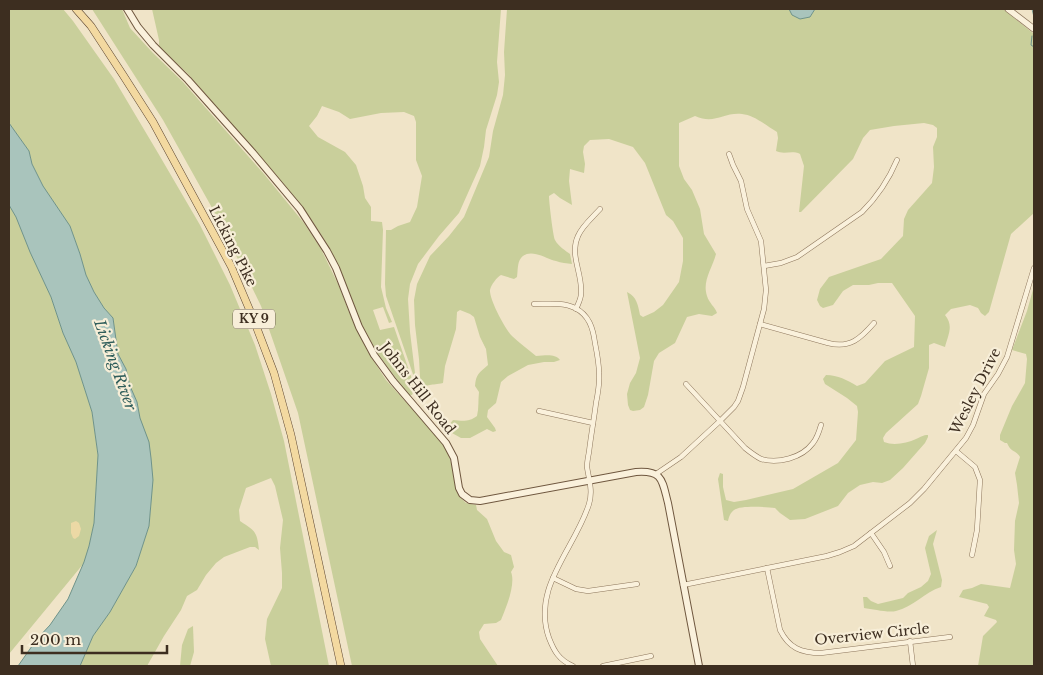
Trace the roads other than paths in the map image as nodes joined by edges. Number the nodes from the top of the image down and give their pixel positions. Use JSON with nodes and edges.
{"nodes":[{"id":1,"x":76,"y":9,"type":"edge"},
{"id":2,"x":127,"y":9,"type":"edge"},
{"id":3,"x":1008,"y":9,"type":"edge"},
{"id":4,"x":1034,"y":29,"type":"edge"},
{"id":5,"x":730,"y":154,"type":"dead end"},
{"id":6,"x":897,"y":160,"type":"dead end"},
{"id":7,"x":600,"y":209,"type":"dead end"},
{"id":8,"x":764,"y":266,"type":"junction"},
{"id":9,"x":1034,"y":268,"type":"edge"},
{"id":10,"x":534,"y":304,"type":"dead end"},
{"id":11,"x":576,"y":309,"type":"junction"},
{"id":12,"x":874,"y":323,"type":"dead end"},
{"id":13,"x":760,"y":324,"type":"junction"},
{"id":14,"x":686,"y":384,"type":"dead end"},
{"id":15,"x":538,"y":411,"type":"dead end"},
{"id":16,"x":720,"y":421,"type":"junction"},
{"id":17,"x":593,"y":423,"type":"junction"},
{"id":18,"x":821,"y":425,"type":"dead end"},
{"id":19,"x":956,"y":451,"type":"junction"},
{"id":20,"x":656,"y":474,"type":"junction"},
{"id":21,"x":591,"y":481,"type":"junction"},
{"id":22,"x":871,"y":533,"type":"junction"},
{"id":23,"x":972,"y":555,"type":"dead end"},
{"id":24,"x":890,"y":566,"type":"dead end"},
{"id":25,"x":767,"y":568,"type":"junction"},
{"id":26,"x":553,"y":578,"type":"junction"},
{"id":27,"x":637,"y":584,"type":"dead end"},
{"id":28,"x":683,"y":584,"type":"junction"},
{"id":29,"x":950,"y":637,"type":"dead end"},
{"id":30,"x":910,"y":642,"type":"junction"},
{"id":31,"x":651,"y":656,"type":"dead end"},
{"id":32,"x":340,"y":666,"type":"edge"},
{"id":33,"x":572,"y":666,"type":"edge"},
{"id":34,"x":603,"y":666,"type":"edge"},
{"id":35,"x":699,"y":666,"type":"edge"},
{"id":36,"x":913,"y":666,"type":"edge"}],
"edges":[{"from":1,"to":32,"type":"main road","name":"Licking Pike","number":"KY 9"},
{"from":2,"to":21,"type":"main road","name":"Johns Hill Road"},
{"from":3,"to":4,"type":"street"},
{"from":5,"to":8,"type":"street"},
{"from":6,"to":8,"type":"street"},
{"from":7,"to":11,"type":"street"},
{"from":8,"to":13,"type":"street"},
{"from":9,"to":19,"type":"street","name":"Wesley Drive"},
{"from":10,"to":11,"type":"street"},
{"from":11,"to":17,"type":"street"},
{"from":12,"to":13,"type":"street"},
{"from":13,"to":16,"type":"street"},
{"from":14,"to":16,"type":"street"},
{"from":15,"to":17,"type":"street"},
{"from":16,"to":18,"type":"street"},
{"from":16,"to":20,"type":"street"},
{"from":17,"to":21,"type":"street"},
{"from":19,"to":22,"type":"street","name":"Wesley Drive"},
{"from":19,"to":23,"type":"street"},
{"from":20,"to":21,"type":"main road","name":"Johns Hill Road"},
{"from":20,"to":28,"type":"main road"},
{"from":21,"to":26,"type":"street"},
{"from":22,"to":24,"type":"street"},
{"from":22,"to":25,"type":"street","name":"Wesley Drive"},
{"from":25,"to":28,"type":"street","name":"Wesley Drive"},
{"from":25,"to":30,"type":"street","name":"Overview Circle"},
{"from":26,"to":27,"type":"street"},
{"from":26,"to":33,"type":"street"},
{"from":28,"to":35,"type":"main road"},
{"from":29,"to":30,"type":"street","name":"Overview Circle"},
{"from":30,"to":36,"type":"street"},
{"from":31,"to":34,"type":"street"}]}
